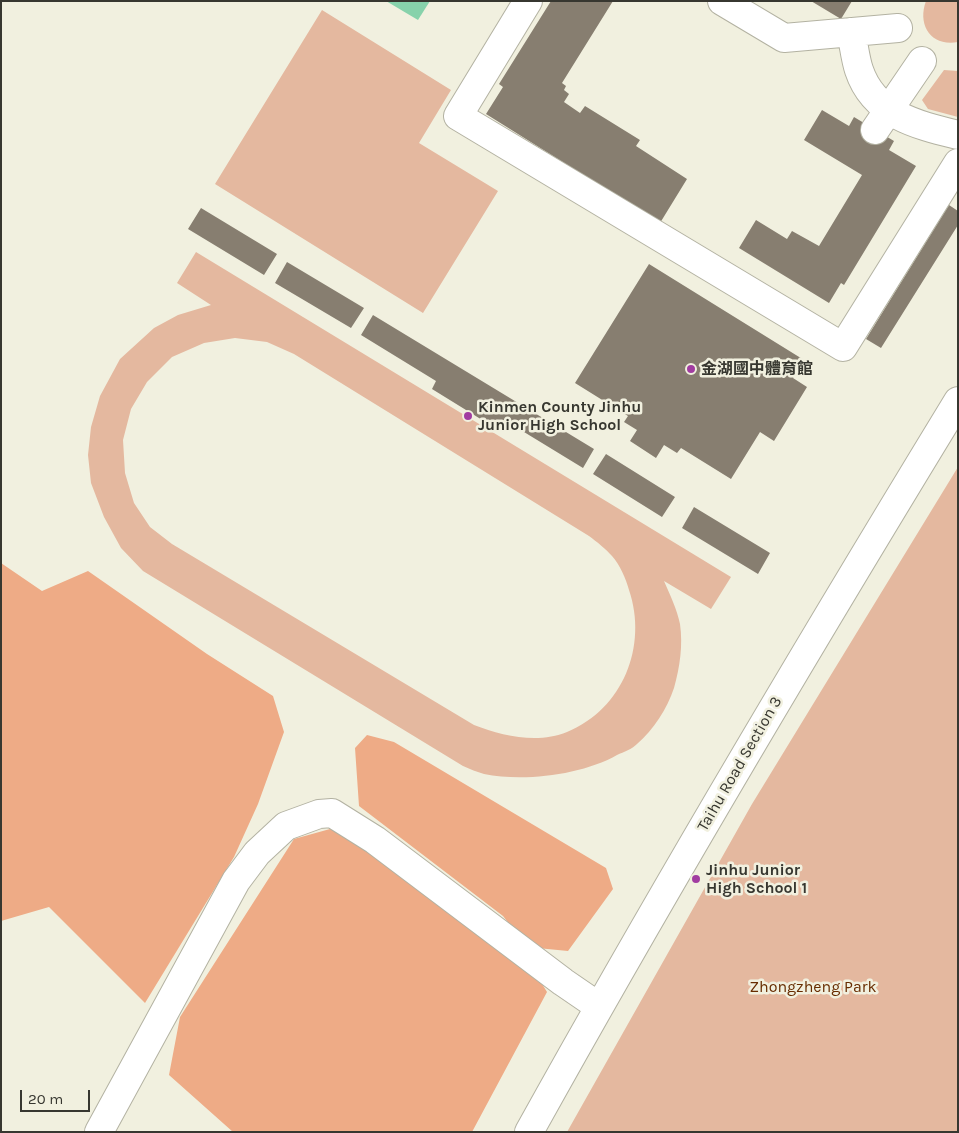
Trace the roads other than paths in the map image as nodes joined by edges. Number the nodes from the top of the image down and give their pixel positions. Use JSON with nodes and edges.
{"nodes":[{"id":1,"x":528,"y":1,"type":"edge"},
{"id":2,"x":722,"y":1,"type":"edge"},
{"id":3,"x":898,"y":28,"type":"dead end"},
{"id":4,"x":851,"y":32,"type":"junction"},
{"id":5,"x":922,"y":61,"type":"dead end"},
{"id":6,"x":882,"y":120,"type":"junction"},
{"id":7,"x":958,"y":135,"type":"edge"},
{"id":8,"x":958,"y":163,"type":"edge"},
{"id":9,"x":958,"y":401,"type":"edge"},
{"id":10,"x":598,"y":1006,"type":"junction"},
{"id":11,"x":100,"y":1132,"type":"edge"},
{"id":12,"x":529,"y":1132,"type":"edge"}],
"edges":[{"from":1,"to":8,"type":"street"},
{"from":2,"to":4,"type":"street"},
{"from":3,"to":4,"type":"street"},
{"from":4,"to":6,"type":"street"},
{"from":5,"to":6,"type":"street"},
{"from":6,"to":7,"type":"street"},
{"from":9,"to":10,"type":"street","name":"Taihu Road Section 3"},
{"from":10,"to":11,"type":"street"},
{"from":10,"to":12,"type":"street","name":"Taihu Road Section 3"}]}
